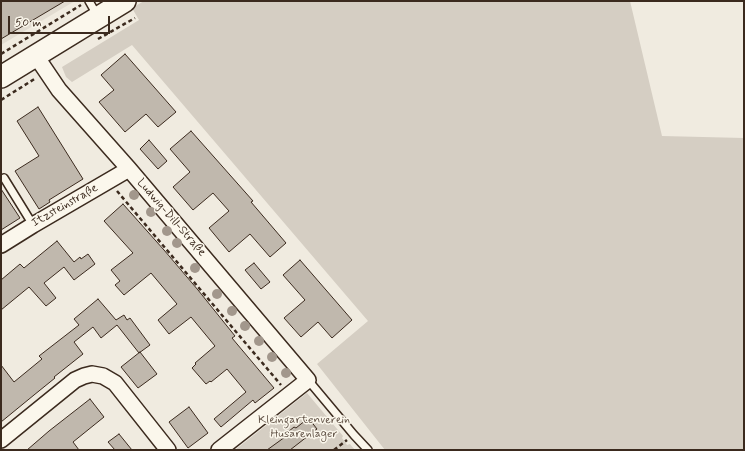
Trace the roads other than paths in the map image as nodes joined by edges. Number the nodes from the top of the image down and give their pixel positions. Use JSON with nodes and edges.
{"nodes":[{"id":1,"x":94,"y":9,"type":"edge"},
{"id":2,"x":130,"y":9,"type":"edge"},
{"id":3,"x":36,"y":56,"type":"junction"},
{"id":4,"x":1,"y":77,"type":"edge"},
{"id":5,"x":129,"y":169,"type":"junction"},
{"id":6,"x":4,"y":178,"type":"dead end"},
{"id":7,"x":33,"y":225,"type":"junction"},
{"id":8,"x":1,"y":245,"type":"edge"},
{"id":9,"x":308,"y":380,"type":"junction"},
{"id":10,"x":1,"y":440,"type":"edge"},
{"id":11,"x":168,"y":450,"type":"edge"},
{"id":12,"x":219,"y":450,"type":"edge"},
{"id":13,"x":368,"y":450,"type":"edge"}],
"edges":[{"from":1,"to":2,"type":"main road"},
{"from":1,"to":3,"type":"main road"},
{"from":3,"to":4,"type":"main road"},
{"from":3,"to":5,"type":"street","name":"Ludwig-Dill-Straße"},
{"from":5,"to":7,"type":"street","name":"Itzsteinstraße"},
{"from":5,"to":9,"type":"street","name":"Ludwig-Dill-Straße"},
{"from":6,"to":7,"type":"lane"},
{"from":7,"to":8,"type":"street","name":"Itzsteinstraße"},
{"from":9,"to":12,"type":"street"},
{"from":9,"to":13,"type":"lane"},
{"from":10,"to":11,"type":"street"}]}
